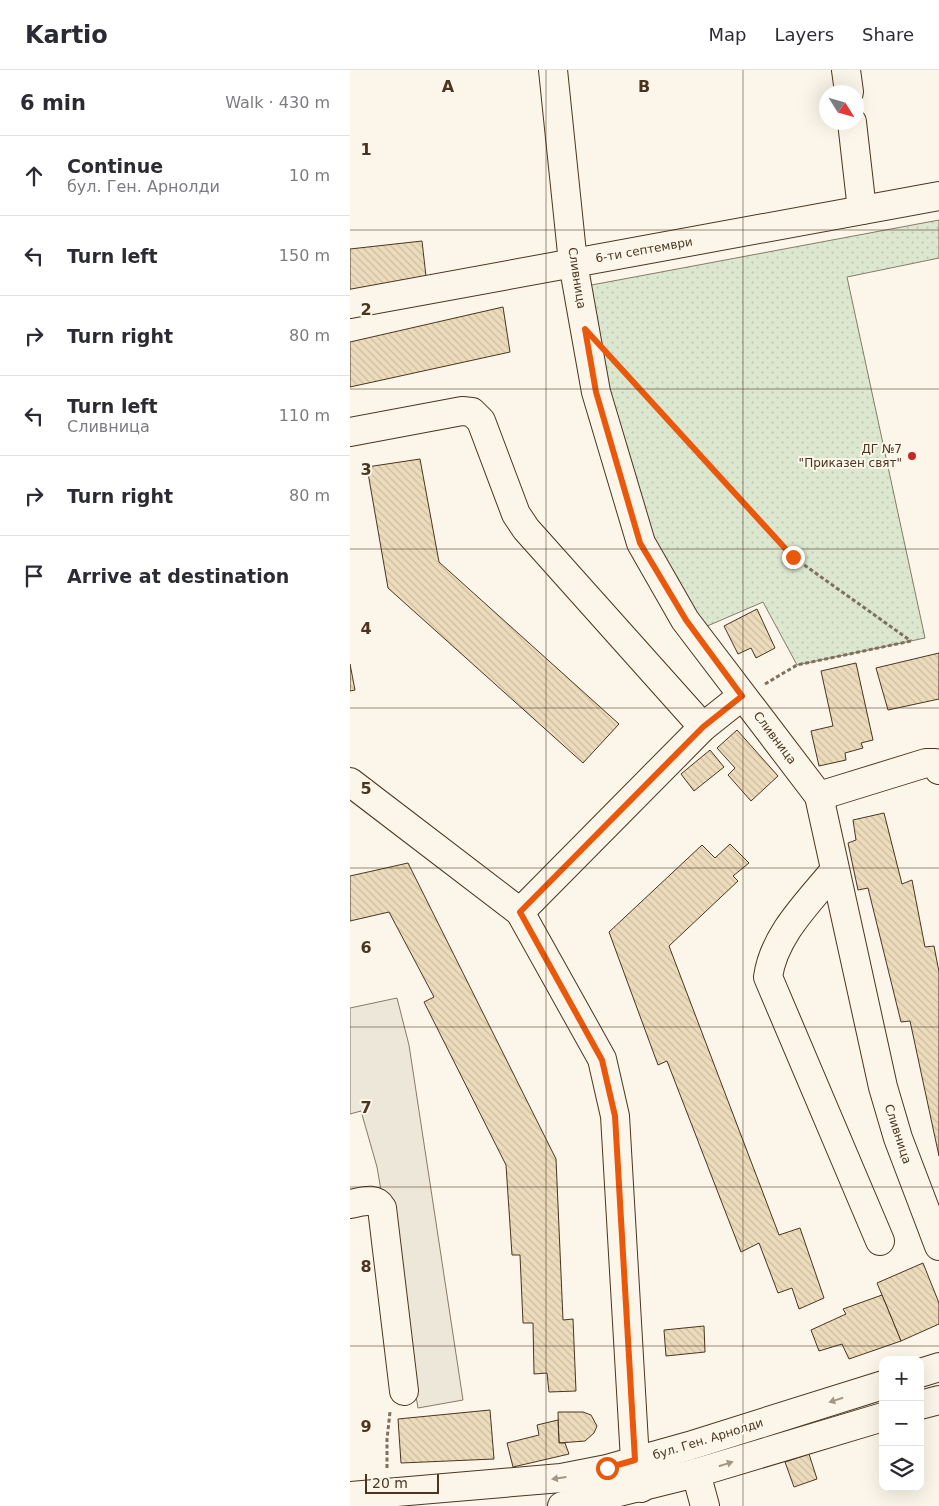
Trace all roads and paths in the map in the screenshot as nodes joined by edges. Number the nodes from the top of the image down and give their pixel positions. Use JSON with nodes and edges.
{"nodes":[{"id":1,"x":553,"y":70,"type":"edge"},
{"id":2,"x":846,"y":70,"type":"edge"},
{"id":3,"x":848,"y":85,"type":"edge"},
{"id":4,"x":853,"y":130,"type":"edge"},
{"id":5,"x":939,"y":196,"type":"edge"},
{"id":6,"x":862,"y":210,"type":"junction"},
{"id":7,"x":573,"y":263,"type":"junction"},
{"id":8,"x":350,"y":304,"type":"edge"},
{"id":9,"x":618,"y":365,"type":"dead end"},
{"id":10,"x":350,"y":432,"type":"edge"},
{"id":11,"x":742,"y":696,"type":"junction"},
{"id":12,"x":703,"y":727,"type":"junction"},
{"id":13,"x":939,"y":770,"type":"edge"},
{"id":14,"x":350,"y":782,"type":"edge"},
{"id":15,"x":819,"y":796,"type":"junction"},
{"id":16,"x":834,"y":871,"type":"junction"},
{"id":17,"x":520,"y":912,"type":"junction"},
{"id":18,"x":350,"y":1204,"type":"edge"},
{"id":19,"x":880,"y":1241,"type":"dead end"},
{"id":20,"x":939,"y":1246,"type":"edge"},
{"id":21,"x":939,"y":1367,"type":"edge"},
{"id":22,"x":924,"y":1372,"type":"edge"},
{"id":23,"x":879,"y":1386,"type":"edge"},
{"id":24,"x":404,"y":1391,"type":"joint"},
{"id":25,"x":939,"y":1400,"type":"edge"},
{"id":26,"x":924,"y":1404,"type":"edge"},
{"id":27,"x":879,"y":1418,"type":"edge"},
{"id":28,"x":635,"y":1460,"type":"junction"},
{"id":29,"x":696,"y":1473,"type":"junction"},
{"id":30,"x":641,"y":1488,"type":"junction"},
{"id":31,"x":387,"y":1494,"type":"junction"},
{"id":32,"x":350,"y":1496,"type":"edge"},
{"id":33,"x":567,"y":1505,"type":"edge"},
{"id":34,"x":705,"y":1506,"type":"edge"}],
"edges":[{"from":1,"to":7,"type":"street","name":"Сливница"},
{"from":2,"to":3,"type":"street"},
{"from":4,"to":6,"type":"street"},
{"from":5,"to":6,"type":"street","name":"6-ти септември"},
{"from":6,"to":7,"type":"street","name":"6-ти септември"},
{"from":7,"to":8,"type":"street","name":"6-ти септември"},
{"from":7,"to":11,"type":"street","name":"Сливница"},
{"from":9,"to":11,"type":"path"},
{"from":10,"to":12,"type":"street"},
{"from":11,"to":12,"type":"street"},
{"from":11,"to":15,"type":"street","name":"Сливница"},
{"from":12,"to":17,"type":"street"},
{"from":13,"to":15,"type":"street"},
{"from":14,"to":17,"type":"street"},
{"from":15,"to":16,"type":"street","name":"Сливница"},
{"from":16,"to":19,"type":"street"},
{"from":16,"to":20,"type":"street","name":"Сливница"},
{"from":17,"to":28,"type":"street"},
{"from":18,"to":24,"type":"street"},
{"from":21,"to":22,"type":"street"},
{"from":23,"to":28,"type":"street","name":"бул. Ген. Арнолди","one_way":true},
{"from":24,"to":31,"type":"path"},
{"from":25,"to":26,"type":"street"},
{"from":29,"to":27,"type":"street","one_way":true},
{"from":28,"to":30,"type":"street"},
{"from":28,"to":31,"type":"street","name":"бул. Ген. Арнолди","one_way":true},
{"from":29,"to":30,"type":"street"},
{"from":29,"to":34,"type":"street"},
{"from":30,"to":33,"type":"street"},
{"from":31,"to":32,"type":"street","name":"бул. Ген. Арнолди"}]}
